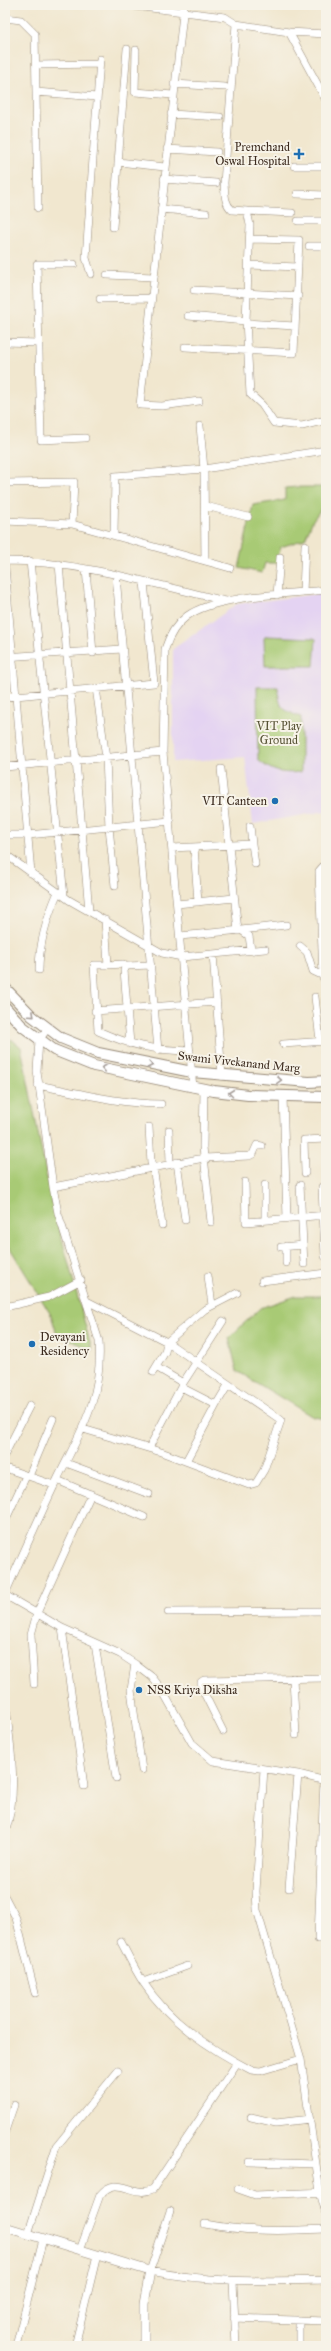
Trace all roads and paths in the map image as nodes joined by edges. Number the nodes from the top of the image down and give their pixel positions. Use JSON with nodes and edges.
{"nodes":[{"id":1,"x":126,"y":5,"type":"edge"},
{"id":2,"x":183,"y":8,"type":"edge"},
{"id":3,"x":5,"y":18,"type":"edge"},
{"id":4,"x":236,"y":24,"type":"junction"},
{"id":5,"x":289,"y":32,"type":"junction"},
{"id":6,"x":326,"y":34,"type":"edge"},
{"id":7,"x":127,"y":49,"type":"dead end"},
{"id":8,"x":136,"y":50,"type":"dead end"},
{"id":9,"x":36,"y":65,"type":"junction"},
{"id":10,"x":174,"y":84,"type":"junction"},
{"id":11,"x":225,"y":88,"type":"dead end"},
{"id":12,"x":36,"y":92,"type":"junction"},
{"id":13,"x":173,"y":95,"type":"junction"},
{"id":14,"x":97,"y":97,"type":"junction"},
{"id":15,"x":326,"y":100,"type":"edge"},
{"id":16,"x":171,"y":114,"type":"junction"},
{"id":17,"x":220,"y":117,"type":"dead end"},
{"id":18,"x":167,"y":149,"type":"junction"},
{"id":19,"x":217,"y":152,"type":"dead end"},
{"id":20,"x":118,"y":162,"type":"junction"},
{"id":21,"x":165,"y":166,"type":"junction"},
{"id":22,"x":294,"y":166,"type":"dead end"},
{"id":23,"x":326,"y":166,"type":"edge"},
{"id":24,"x":164,"y":178,"type":"junction"},
{"id":25,"x":216,"y":182,"type":"dead end"},
{"id":26,"x":297,"y":194,"type":"dead end"},
{"id":27,"x":326,"y":195,"type":"edge"},
{"id":28,"x":38,"y":208,"type":"dead end"},
{"id":29,"x":161,"y":209,"type":"junction"},
{"id":30,"x":247,"y":211,"type":"junction"},
{"id":31,"x":206,"y":213,"type":"dead end"},
{"id":32,"x":292,"y":213,"type":"dead end"},
{"id":33,"x":298,"y":221,"type":"dead end"},
{"id":34,"x":326,"y":221,"type":"edge"},
{"id":35,"x":113,"y":227,"type":"dead end"},
{"id":36,"x":250,"y":239,"type":"junction"},
{"id":37,"x":309,"y":246,"type":"dead end"},
{"id":38,"x":326,"y":246,"type":"edge"},
{"id":39,"x":74,"y":264,"type":"dead end"},
{"id":40,"x":249,"y":265,"type":"junction"},
{"id":41,"x":298,"y":267,"type":"junction"},
{"id":42,"x":91,"y":274,"type":"dead end"},
{"id":43,"x":106,"y":275,"type":"dead end"},
{"id":44,"x":154,"y":277,"type":"junction"},
{"id":45,"x":194,"y":290,"type":"dead end"},
{"id":46,"x":247,"y":293,"type":"junction"},
{"id":47,"x":298,"y":296,"type":"junction"},
{"id":48,"x":152,"y":298,"type":"junction"},
{"id":49,"x":100,"y":299,"type":"dead end"},
{"id":50,"x":188,"y":316,"type":"dead end"},
{"id":51,"x":246,"y":322,"type":"junction"},
{"id":52,"x":295,"y":326,"type":"junction"},
{"id":53,"x":5,"y":342,"type":"edge"},
{"id":54,"x":38,"y":343,"type":"junction"},
{"id":55,"x":185,"y":347,"type":"dead end"},
{"id":56,"x":248,"y":350,"type":"junction"},
{"id":57,"x":199,"y":401,"type":"dead end"},
{"id":58,"x":326,"y":420,"type":"edge"},
{"id":59,"x":200,"y":426,"type":"dead end"},
{"id":60,"x":85,"y":438,"type":"dead end"},
{"id":61,"x":326,"y":450,"type":"edge"},
{"id":62,"x":204,"y":468,"type":"junction"},
{"id":63,"x":5,"y":482,"type":"edge"},
{"id":64,"x":206,"y":506,"type":"junction"},
{"id":65,"x":248,"y":517,"type":"dead end"},
{"id":66,"x":5,"y":521,"type":"edge"},
{"id":67,"x":72,"y":524,"type":"junction"},
{"id":68,"x":114,"y":535,"type":"junction"},
{"id":69,"x":305,"y":544,"type":"dead end"},
{"id":70,"x":280,"y":557,"type":"dead end"},
{"id":71,"x":205,"y":561,"type":"junction"},
{"id":72,"x":5,"y":562,"type":"edge"},
{"id":73,"x":30,"y":562,"type":"junction"},
{"id":74,"x":59,"y":564,"type":"junction"},
{"id":75,"x":5,"y":567,"type":"edge"},
{"id":76,"x":230,"y":568,"type":"dead end"},
{"id":77,"x":86,"y":569,"type":"junction"},
{"id":78,"x":116,"y":576,"type":"junction"},
{"id":79,"x":144,"y":582,"type":"junction"},
{"id":80,"x":326,"y":590,"type":"edge"},
{"id":81,"x":303,"y":592,"type":"junction"},
{"id":82,"x":277,"y":595,"type":"junction"},
{"id":83,"x":228,"y":602,"type":"junction"},
{"id":84,"x":122,"y":649,"type":"junction"},
{"id":85,"x":93,"y":653,"type":"junction"},
{"id":86,"x":65,"y":655,"type":"junction"},
{"id":87,"x":39,"y":656,"type":"junction"},
{"id":88,"x":8,"y":657,"type":"edge"},
{"id":89,"x":125,"y":686,"type":"junction"},
{"id":90,"x":96,"y":688,"type":"junction"},
{"id":91,"x":71,"y":691,"type":"junction"},
{"id":92,"x":43,"y":693,"type":"junction"},
{"id":93,"x":16,"y":696,"type":"junction"},
{"id":94,"x":5,"y":697,"type":"edge"},
{"id":95,"x":163,"y":752,"type":"junction"},
{"id":96,"x":130,"y":755,"type":"junction"},
{"id":97,"x":106,"y":758,"type":"junction"},
{"id":98,"x":78,"y":760,"type":"junction"},
{"id":99,"x":49,"y":763,"type":"junction"},
{"id":100,"x":23,"y":766,"type":"junction"},
{"id":101,"x":5,"y":767,"type":"edge"},
{"id":102,"x":221,"y":769,"type":"dead end"},
{"id":103,"x":170,"y":822,"type":"junction"},
{"id":104,"x":137,"y":825,"type":"junction"},
{"id":105,"x":250,"y":826,"type":"dead end"},
{"id":106,"x":109,"y":827,"type":"junction"},
{"id":107,"x":83,"y":830,"type":"junction"},
{"id":108,"x":57,"y":832,"type":"junction"},
{"id":109,"x":5,"y":835,"type":"edge"},
{"id":110,"x":28,"y":835,"type":"junction"},
{"id":111,"x":252,"y":844,"type":"junction"},
{"id":112,"x":229,"y":846,"type":"junction"},
{"id":113,"x":194,"y":847,"type":"junction"},
{"id":114,"x":172,"y":848,"type":"junction"},
{"id":115,"x":5,"y":854,"type":"edge"},
{"id":116,"x":326,"y":863,"type":"edge"},
{"id":117,"x":255,"y":864,"type":"dead end"},
{"id":118,"x":31,"y":873,"type":"junction"},
{"id":119,"x":115,"y":886,"type":"dead end"},
{"id":120,"x":61,"y":894,"type":"junction"},
{"id":121,"x":234,"y":898,"type":"junction"},
{"id":122,"x":198,"y":902,"type":"junction"},
{"id":123,"x":177,"y":904,"type":"junction"},
{"id":124,"x":89,"y":911,"type":"junction"},
{"id":125,"x":323,"y":914,"type":"edge"},
{"id":126,"x":105,"y":920,"type":"junction"},
{"id":127,"x":286,"y":925,"type":"dead end"},
{"id":128,"x":240,"y":930,"type":"junction"},
{"id":129,"x":180,"y":936,"type":"junction"},
{"id":130,"x":149,"y":945,"type":"junction"},
{"id":131,"x":300,"y":946,"type":"dead end"},
{"id":132,"x":265,"y":949,"type":"dead end"},
{"id":133,"x":251,"y":950,"type":"junction"},
{"id":134,"x":213,"y":954,"type":"junction"},
{"id":135,"x":182,"y":957,"type":"junction"},
{"id":136,"x":124,"y":964,"type":"dead end"},
{"id":137,"x":108,"y":965,"type":"junction"},
{"id":138,"x":151,"y":965,"type":"junction"},
{"id":139,"x":39,"y":970,"type":"dead end"},
{"id":140,"x":324,"y":977,"type":"edge"},
{"id":141,"x":5,"y":988,"type":"edge"},
{"id":142,"x":316,"y":997,"type":"dead end"},
{"id":143,"x":216,"y":1002,"type":"junction"},
{"id":144,"x":186,"y":1005,"type":"junction"},
{"id":145,"x":154,"y":1007,"type":"junction"},
{"id":146,"x":5,"y":1008,"type":"edge"},
{"id":147,"x":126,"y":1009,"type":"junction"},
{"id":148,"x":95,"y":1011,"type":"junction"},
{"id":149,"x":48,"y":1028,"type":"junction"},
{"id":150,"x":39,"y":1040,"type":"junction"},
{"id":151,"x":323,"y":1041,"type":"edge"},
{"id":152,"x":130,"y":1044,"type":"junction"},
{"id":153,"x":283,"y":1044,"type":"dead end"},
{"id":154,"x":158,"y":1050,"type":"junction"},
{"id":155,"x":190,"y":1052,"type":"junction"},
{"id":156,"x":192,"y":1072,"type":"junction"},
{"id":157,"x":222,"y":1076,"type":"junction"},
{"id":158,"x":326,"y":1081,"type":"edge"},
{"id":159,"x":38,"y":1085,"type":"junction"},
{"id":160,"x":193,"y":1088,"type":"junction"},
{"id":161,"x":204,"y":1090,"type":"junction"},
{"id":162,"x":283,"y":1096,"type":"junction"},
{"id":163,"x":326,"y":1097,"type":"edge"},
{"id":164,"x":162,"y":1104,"type":"dead end"},
{"id":165,"x":149,"y":1127,"type":"dead end"},
{"id":166,"x":169,"y":1130,"type":"dead end"},
{"id":167,"x":326,"y":1139,"type":"edge"},
{"id":168,"x":262,"y":1146,"type":"dead end"},
{"id":169,"x":204,"y":1158,"type":"junction"},
{"id":170,"x":177,"y":1162,"type":"junction"},
{"id":171,"x":170,"y":1164,"type":"junction"},
{"id":172,"x":153,"y":1167,"type":"junction"},
{"id":173,"x":305,"y":1173,"type":"dead end"},
{"id":174,"x":244,"y":1182,"type":"dead end"},
{"id":175,"x":265,"y":1185,"type":"dead end"},
{"id":176,"x":300,"y":1185,"type":"dead end"},
{"id":177,"x":53,"y":1187,"type":"junction"},
{"id":178,"x":322,"y":1187,"type":"dead end"},
{"id":179,"x":324,"y":1215,"type":"edge"},
{"id":180,"x":301,"y":1217,"type":"junction"},
{"id":181,"x":287,"y":1218,"type":"junction"},
{"id":182,"x":185,"y":1220,"type":"dead end"},
{"id":183,"x":265,"y":1220,"type":"junction"},
{"id":184,"x":211,"y":1222,"type":"dead end"},
{"id":185,"x":162,"y":1225,"type":"dead end"},
{"id":186,"x":303,"y":1245,"type":"junction"},
{"id":187,"x":325,"y":1256,"type":"dead end"},
{"id":188,"x":286,"y":1263,"type":"dead end"},
{"id":189,"x":304,"y":1264,"type":"dead end"},
{"id":190,"x":326,"y":1273,"type":"edge"},
{"id":191,"x":208,"y":1276,"type":"dead end"},
{"id":192,"x":81,"y":1280,"type":"junction"},
{"id":193,"x":262,"y":1281,"type":"dead end"},
{"id":194,"x":237,"y":1293,"type":"dead end"},
{"id":195,"x":88,"y":1301,"type":"junction"},
{"id":196,"x":212,"y":1305,"type":"junction"},
{"id":197,"x":5,"y":1307,"type":"edge"},
{"id":198,"x":223,"y":1321,"type":"dead end"},
{"id":199,"x":167,"y":1342,"type":"junction"},
{"id":200,"x":196,"y":1362,"type":"junction"},
{"id":201,"x":182,"y":1385,"type":"junction"},
{"id":202,"x":228,"y":1385,"type":"junction"},
{"id":203,"x":30,"y":1405,"type":"dead end"},
{"id":204,"x":216,"y":1405,"type":"junction"},
{"id":205,"x":53,"y":1419,"type":"dead end"},
{"id":206,"x":83,"y":1430,"type":"junction"},
{"id":207,"x":149,"y":1448,"type":"junction"},
{"id":208,"x":5,"y":1454,"type":"edge"},
{"id":209,"x":186,"y":1461,"type":"junction"},
{"id":210,"x":66,"y":1462,"type":"junction"},
{"id":211,"x":5,"y":1468,"type":"edge"},
{"id":212,"x":27,"y":1476,"type":"junction"},
{"id":213,"x":56,"y":1483,"type":"junction"},
{"id":214,"x":91,"y":1494,"type":"junction"},
{"id":215,"x":149,"y":1494,"type":"dead end"},
{"id":216,"x":144,"y":1516,"type":"dead end"},
{"id":217,"x":5,"y":1521,"type":"edge"},
{"id":218,"x":5,"y":1594,"type":"edge"},
{"id":219,"x":326,"y":1611,"type":"edge"},
{"id":220,"x":168,"y":1612,"type":"dead end"},
{"id":221,"x":37,"y":1613,"type":"junction"},
{"id":222,"x":62,"y":1628,"type":"junction"},
{"id":223,"x":95,"y":1644,"type":"junction"},
{"id":224,"x":135,"y":1664,"type":"junction"},
{"id":225,"x":293,"y":1678,"type":"junction"},
{"id":226,"x":326,"y":1678,"type":"edge"},
{"id":227,"x":34,"y":1684,"type":"dead end"},
{"id":228,"x":5,"y":1695,"type":"edge"},
{"id":229,"x":223,"y":1730,"type":"dead end"},
{"id":230,"x":296,"y":1735,"type":"dead end"},
{"id":231,"x":264,"y":1769,"type":"junction"},
{"id":232,"x":142,"y":1770,"type":"dead end"},
{"id":233,"x":298,"y":1774,"type":"junction"},
{"id":234,"x":116,"y":1778,"type":"dead end"},
{"id":235,"x":325,"y":1780,"type":"edge"},
{"id":236,"x":84,"y":1786,"type":"dead end"},
{"id":237,"x":13,"y":1796,"type":"junction"},
{"id":238,"x":5,"y":1797,"type":"edge"},
{"id":239,"x":5,"y":1833,"type":"edge"},
{"id":240,"x":289,"y":1888,"type":"dead end"},
{"id":241,"x":5,"y":1896,"type":"edge"},
{"id":242,"x":318,"y":1939,"type":"dead end"},
{"id":243,"x":121,"y":1942,"type":"dead end"},
{"id":244,"x":187,"y":1966,"type":"dead end"},
{"id":245,"x":143,"y":1982,"type":"junction"},
{"id":246,"x":35,"y":1993,"type":"dead end"},
{"id":247,"x":301,"y":2059,"type":"junction"},
{"id":248,"x":237,"y":2063,"type":"junction"},
{"id":249,"x":118,"y":2071,"type":"dead end"},
{"id":250,"x":14,"y":2105,"type":"dead end"},
{"id":251,"x":251,"y":2116,"type":"dead end"},
{"id":252,"x":310,"y":2119,"type":"junction"},
{"id":253,"x":5,"y":2131,"type":"edge"},
{"id":254,"x":249,"y":2162,"type":"dead end"},
{"id":255,"x":316,"y":2164,"type":"junction"},
{"id":256,"x":238,"y":2189,"type":"dead end"},
{"id":257,"x":323,"y":2192,"type":"edge"},
{"id":258,"x":170,"y":2211,"type":"dead end"},
{"id":259,"x":326,"y":2214,"type":"edge"},
{"id":260,"x":206,"y":2224,"type":"dead end"},
{"id":261,"x":5,"y":2227,"type":"edge"},
{"id":262,"x":326,"y":2229,"type":"edge"},
{"id":263,"x":28,"y":2234,"type":"junction"},
{"id":264,"x":43,"y":2238,"type":"junction"},
{"id":265,"x":80,"y":2250,"type":"junction"},
{"id":266,"x":97,"y":2255,"type":"junction"},
{"id":267,"x":150,"y":2271,"type":"junction"},
{"id":268,"x":326,"y":2280,"type":"edge"},
{"id":269,"x":233,"y":2281,"type":"junction"},
{"id":270,"x":234,"y":2318,"type":"junction"},
{"id":271,"x":299,"y":2320,"type":"junction"},
{"id":272,"x":326,"y":2321,"type":"edge"},
{"id":273,"x":16,"y":2346,"type":"edge"},
{"id":274,"x":75,"y":2346,"type":"edge"},
{"id":275,"x":144,"y":2346,"type":"edge"},
{"id":276,"x":236,"y":2346,"type":"edge"},
{"id":277,"x":299,"y":2346,"type":"edge"}],
"edges":[{"from":1,"to":2,"type":"street"},
{"from":2,"to":4,"type":"street"},
{"from":2,"to":10,"type":"street"},
{"from":3,"to":9,"type":"street"},
{"from":4,"to":5,"type":"street"},
{"from":4,"to":30,"type":"street"},
{"from":5,"to":6,"type":"street"},
{"from":5,"to":15,"type":"street"},
{"from":7,"to":20,"type":"street"},
{"from":8,"to":13,"type":"street"},
{"from":9,"to":12,"type":"street"},
{"from":9,"to":14,"type":"street"},
{"from":10,"to":11,"type":"street"},
{"from":10,"to":13,"type":"street"},
{"from":12,"to":14,"type":"street"},
{"from":12,"to":28,"type":"street"},
{"from":13,"to":16,"type":"street"},
{"from":14,"to":42,"type":"street"},
{"from":16,"to":17,"type":"street"},
{"from":16,"to":18,"type":"street"},
{"from":18,"to":19,"type":"street"},
{"from":18,"to":21,"type":"street"},
{"from":20,"to":21,"type":"street"},
{"from":20,"to":35,"type":"street"},
{"from":21,"to":24,"type":"street"},
{"from":22,"to":23,"type":"street"},
{"from":24,"to":25,"type":"street"},
{"from":24,"to":29,"type":"street"},
{"from":26,"to":27,"type":"street"},
{"from":29,"to":31,"type":"street"},
{"from":29,"to":44,"type":"street"},
{"from":30,"to":32,"type":"street"},
{"from":30,"to":36,"type":"street"},
{"from":33,"to":34,"type":"street"},
{"from":36,"to":40,"type":"street"},
{"from":36,"to":41,"type":"street"},
{"from":37,"to":38,"type":"street"},
{"from":39,"to":54,"type":"street"},
{"from":40,"to":41,"type":"street"},
{"from":40,"to":46,"type":"street"},
{"from":41,"to":47,"type":"street"},
{"from":43,"to":44,"type":"street"},
{"from":44,"to":48,"type":"street"},
{"from":45,"to":46,"type":"street"},
{"from":46,"to":47,"type":"street"},
{"from":46,"to":51,"type":"street"},
{"from":47,"to":52,"type":"street"},
{"from":48,"to":49,"type":"street"},
{"from":48,"to":57,"type":"street"},
{"from":50,"to":51,"type":"street"},
{"from":51,"to":52,"type":"street"},
{"from":51,"to":56,"type":"street"},
{"from":52,"to":56,"type":"street"},
{"from":53,"to":54,"type":"street"},
{"from":54,"to":60,"type":"street"},
{"from":55,"to":56,"type":"street"},
{"from":56,"to":58,"type":"street"},
{"from":59,"to":62,"type":"street"},
{"from":61,"to":62,"type":"street"},
{"from":62,"to":64,"type":"street"},
{"from":62,"to":68,"type":"street"},
{"from":63,"to":67,"type":"street"},
{"from":64,"to":65,"type":"street"},
{"from":64,"to":71,"type":"street"},
{"from":66,"to":67,"type":"street"},
{"from":67,"to":68,"type":"street"},
{"from":68,"to":71,"type":"street"},
{"from":69,"to":81,"type":"street"},
{"from":70,"to":82,"type":"street"},
{"from":71,"to":76,"type":"street"},
{"from":72,"to":73,"type":"street"},
{"from":73,"to":74,"type":"street"},
{"from":73,"to":87,"type":"street"},
{"from":74,"to":77,"type":"street"},
{"from":74,"to":86,"type":"street"},
{"from":75,"to":88,"type":"street"},
{"from":77,"to":78,"type":"street"},
{"from":77,"to":85,"type":"street"},
{"from":78,"to":79,"type":"street"},
{"from":78,"to":84,"type":"street"},
{"from":79,"to":83,"type":"street"},
{"from":79,"to":89,"type":"street"},
{"from":80,"to":81,"type":"street"},
{"from":81,"to":82,"type":"street"},
{"from":82,"to":83,"type":"street"},
{"from":83,"to":95,"type":"street"},
{"from":84,"to":85,"type":"street"},
{"from":84,"to":89,"type":"street"},
{"from":85,"to":86,"type":"street"},
{"from":86,"to":87,"type":"street"},
{"from":86,"to":91,"type":"street"},
{"from":87,"to":88,"type":"street"},
{"from":87,"to":92,"type":"street"},
{"from":88,"to":93,"type":"street"},
{"from":89,"to":90,"type":"street"},
{"from":89,"to":96,"type":"street"},
{"from":90,"to":91,"type":"street"},
{"from":90,"to":97,"type":"street"},
{"from":91,"to":92,"type":"street"},
{"from":91,"to":98,"type":"street"},
{"from":92,"to":93,"type":"street"},
{"from":92,"to":99,"type":"street"},
{"from":93,"to":94,"type":"street"},
{"from":93,"to":100,"type":"street"},
{"from":95,"to":96,"type":"street"},
{"from":95,"to":103,"type":"street"},
{"from":96,"to":97,"type":"street"},
{"from":96,"to":104,"type":"street"},
{"from":97,"to":98,"type":"street"},
{"from":97,"to":106,"type":"street"},
{"from":98,"to":99,"type":"street"},
{"from":98,"to":107,"type":"street"},
{"from":99,"to":100,"type":"street"},
{"from":99,"to":108,"type":"street"},
{"from":100,"to":101,"type":"street"},
{"from":100,"to":110,"type":"street"},
{"from":102,"to":112,"type":"street"},
{"from":103,"to":104,"type":"street"},
{"from":103,"to":114,"type":"street"},
{"from":104,"to":106,"type":"street"},
{"from":104,"to":130,"type":"street"},
{"from":105,"to":111,"type":"street"},
{"from":106,"to":107,"type":"street"},
{"from":106,"to":119,"type":"street"},
{"from":107,"to":108,"type":"street"},
{"from":107,"to":124,"type":"street"},
{"from":108,"to":110,"type":"street"},
{"from":108,"to":120,"type":"street"},
{"from":109,"to":110,"type":"street"},
{"from":110,"to":118,"type":"street"},
{"from":111,"to":112,"type":"street"},
{"from":111,"to":117,"type":"street"},
{"from":112,"to":113,"type":"street"},
{"from":112,"to":121,"type":"street"},
{"from":113,"to":114,"type":"street"},
{"from":113,"to":122,"type":"street"},
{"from":114,"to":123,"type":"street"},
{"from":115,"to":118,"type":"street"},
{"from":116,"to":125,"type":"street"},
{"from":118,"to":120,"type":"street"},
{"from":120,"to":124,"type":"street"},
{"from":120,"to":139,"type":"street"},
{"from":121,"to":122,"type":"street"},
{"from":121,"to":128,"type":"street"},
{"from":122,"to":123,"type":"street"},
{"from":123,"to":129,"type":"street"},
{"from":124,"to":126,"type":"street"},
{"from":125,"to":140,"type":"street"},
{"from":126,"to":130,"type":"street"},
{"from":126,"to":137,"type":"street"},
{"from":127,"to":128,"type":"street"},
{"from":128,"to":129,"type":"street"},
{"from":128,"to":133,"type":"street"},
{"from":129,"to":135,"type":"street"},
{"from":130,"to":135,"type":"street"},
{"from":130,"to":138,"type":"street"},
{"from":131,"to":140,"type":"street"},
{"from":132,"to":133,"type":"street"},
{"from":133,"to":134,"type":"street"},
{"from":134,"to":135,"type":"street"},
{"from":134,"to":143,"type":"street"},
{"from":135,"to":144,"type":"street"},
{"from":136,"to":137,"type":"street"},
{"from":137,"to":148,"type":"street"},
{"from":138,"to":145,"type":"street"},
{"from":138,"to":147,"type":"street"},
{"from":141,"to":149,"type":"main road","name":"Swami Vivekanand Marg","one_way":true},
{"from":142,"to":151,"type":"street"},
{"from":143,"to":144,"type":"street"},
{"from":143,"to":157,"type":"street"},
{"from":144,"to":145,"type":"street"},
{"from":144,"to":155,"type":"street"},
{"from":145,"to":147,"type":"street"},
{"from":145,"to":154,"type":"street"},
{"from":146,"to":150,"type":"main road"},
{"from":147,"to":148,"type":"street"},
{"from":147,"to":152,"type":"street"},
{"from":148,"to":152,"type":"street"},
{"from":149,"to":150,"type":"street"},
{"from":149,"to":156,"type":"main road","name":"Swami Vivekanand Marg","one_way":true},
{"from":150,"to":159,"type":"street"},
{"from":160,"to":150,"type":"main road","one_way":true},
{"from":151,"to":153,"type":"street"},
{"from":152,"to":154,"type":"street"},
{"from":154,"to":155,"type":"street"},
{"from":155,"to":156,"type":"street"},
{"from":156,"to":157,"type":"main road","name":"Swami Vivekanand Marg"},
{"from":156,"to":160,"type":"street"},
{"from":157,"to":158,"type":"main road","name":"Swami Vivekanand Marg","one_way":true},
{"from":159,"to":164,"type":"street"},
{"from":159,"to":177,"type":"street"},
{"from":160,"to":161,"type":"main road"},
{"from":162,"to":161,"type":"main road","one_way":true},
{"from":161,"to":169,"type":"street"},
{"from":162,"to":163,"type":"main road"},
{"from":162,"to":181,"type":"street"},
{"from":165,"to":172,"type":"street"},
{"from":166,"to":171,"type":"street"},
{"from":167,"to":173,"type":"street"},
{"from":168,"to":169,"type":"street"},
{"from":169,"to":170,"type":"street"},
{"from":169,"to":184,"type":"street"},
{"from":170,"to":171,"type":"street"},
{"from":170,"to":182,"type":"street"},
{"from":171,"to":172,"type":"street"},
{"from":172,"to":177,"type":"street"},
{"from":172,"to":185,"type":"street"},
{"from":174,"to":183,"type":"street"},
{"from":175,"to":183,"type":"street"},
{"from":176,"to":180,"type":"street"},
{"from":177,"to":192,"type":"street"},
{"from":178,"to":179,"type":"street"},
{"from":179,"to":180,"type":"street"},
{"from":179,"to":187,"type":"street"},
{"from":180,"to":181,"type":"street"},
{"from":180,"to":186,"type":"street"},
{"from":181,"to":183,"type":"street"},
{"from":186,"to":188,"type":"street"},
{"from":186,"to":189,"type":"street"},
{"from":190,"to":193,"type":"street"},
{"from":191,"to":196,"type":"street"},
{"from":192,"to":195,"type":"street"},
{"from":192,"to":197,"type":"street"},
{"from":194,"to":196,"type":"street"},
{"from":195,"to":199,"type":"street"},
{"from":195,"to":206,"type":"street"},
{"from":196,"to":199,"type":"street"},
{"from":198,"to":200,"type":"street"},
{"from":199,"to":200,"type":"street"},
{"from":199,"to":201,"type":"street"},
{"from":200,"to":201,"type":"street"},
{"from":200,"to":202,"type":"street"},
{"from":201,"to":204,"type":"street"},
{"from":201,"to":207,"type":"street"},
{"from":202,"to":204,"type":"street"},
{"from":202,"to":209,"type":"street"},
{"from":203,"to":208,"type":"street"},
{"from":204,"to":209,"type":"street"},
{"from":205,"to":212,"type":"street"},
{"from":206,"to":207,"type":"street"},
{"from":206,"to":210,"type":"street"},
{"from":207,"to":209,"type":"street"},
{"from":210,"to":213,"type":"street"},
{"from":210,"to":215,"type":"street"},
{"from":211,"to":212,"type":"street"},
{"from":212,"to":213,"type":"street"},
{"from":212,"to":217,"type":"street"},
{"from":213,"to":214,"type":"street"},
{"from":213,"to":218,"type":"street"},
{"from":214,"to":216,"type":"street"},
{"from":214,"to":221,"type":"street"},
{"from":218,"to":221,"type":"street"},
{"from":219,"to":220,"type":"street"},
{"from":221,"to":222,"type":"street"},
{"from":221,"to":227,"type":"street"},
{"from":222,"to":223,"type":"street"},
{"from":222,"to":236,"type":"street"},
{"from":223,"to":224,"type":"street"},
{"from":223,"to":234,"type":"street"},
{"from":224,"to":231,"type":"street"},
{"from":224,"to":232,"type":"street"},
{"from":225,"to":226,"type":"street"},
{"from":225,"to":229,"type":"street"},
{"from":225,"to":230,"type":"street"},
{"from":228,"to":237,"type":"street"},
{"from":231,"to":233,"type":"street"},
{"from":231,"to":247,"type":"street"},
{"from":233,"to":235,"type":"street"},
{"from":233,"to":240,"type":"street"},
{"from":235,"to":242,"type":"street"},
{"from":237,"to":238,"type":"street"},
{"from":237,"to":239,"type":"street"},
{"from":241,"to":246,"type":"street"},
{"from":243,"to":245,"type":"street"},
{"from":244,"to":245,"type":"street"},
{"from":245,"to":248,"type":"street"},
{"from":247,"to":248,"type":"street"},
{"from":247,"to":252,"type":"street"},
{"from":248,"to":265,"type":"street"},
{"from":249,"to":263,"type":"street"},
{"from":250,"to":253,"type":"street"},
{"from":251,"to":252,"type":"street"},
{"from":252,"to":255,"type":"street"},
{"from":254,"to":255,"type":"street"},
{"from":255,"to":257,"type":"street"},
{"from":256,"to":257,"type":"street"},
{"from":257,"to":259,"type":"street"},
{"from":258,"to":267,"type":"street"},
{"from":260,"to":262,"type":"street"},
{"from":261,"to":263,"type":"street"},
{"from":263,"to":264,"type":"street"},
{"from":264,"to":265,"type":"street"},
{"from":264,"to":273,"type":"street"},
{"from":265,"to":266,"type":"street"},
{"from":266,"to":267,"type":"street"},
{"from":266,"to":274,"type":"street"},
{"from":267,"to":269,"type":"street"},
{"from":267,"to":275,"type":"street"},
{"from":268,"to":269,"type":"street"},
{"from":269,"to":270,"type":"street"},
{"from":270,"to":271,"type":"street"},
{"from":270,"to":276,"type":"street"},
{"from":271,"to":272,"type":"street"},
{"from":271,"to":277,"type":"street"}]}
